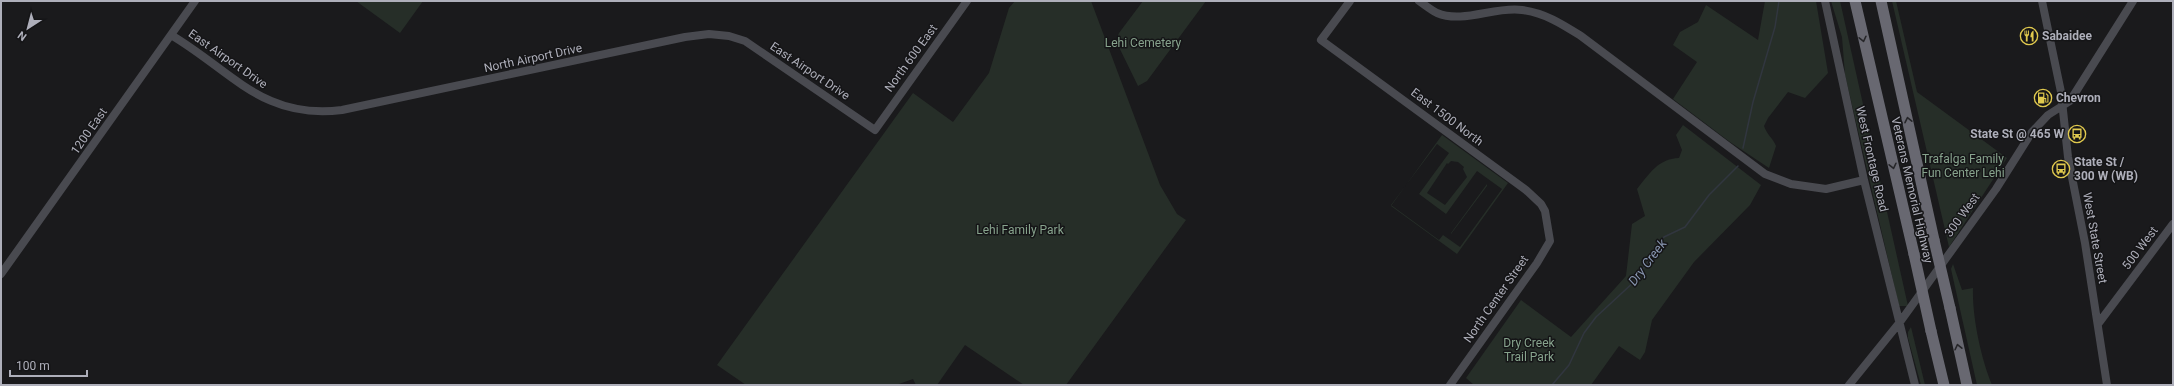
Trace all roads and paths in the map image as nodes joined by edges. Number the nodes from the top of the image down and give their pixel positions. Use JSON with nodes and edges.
{"nodes":[{"id":1,"x":195,"y":1,"type":"edge"},
{"id":2,"x":968,"y":1,"type":"edge"},
{"id":3,"x":1350,"y":1,"type":"edge"},
{"id":4,"x":1419,"y":1,"type":"edge"},
{"id":5,"x":1825,"y":1,"type":"edge"},
{"id":6,"x":1855,"y":1,"type":"edge"},
{"id":7,"x":1881,"y":1,"type":"edge"},
{"id":8,"x":2042,"y":1,"type":"edge"},
{"id":9,"x":2133,"y":1,"type":"edge"},
{"id":10,"x":171,"y":35,"type":"junction"},
{"id":11,"x":729,"y":36,"type":"joint"},
{"id":12,"x":2063,"y":105,"type":"junction"},
{"id":13,"x":342,"y":110,"type":"joint"},
{"id":14,"x":875,"y":130,"type":"joint"},
{"id":15,"x":1864,"y":180,"type":"junction"},
{"id":16,"x":1548,"y":223,"type":"joint"},
{"id":17,"x":2173,"y":224,"type":"edge"},
{"id":18,"x":1,"y":274,"type":"edge"},
{"id":19,"x":1900,"y":322,"type":"junction"},
{"id":20,"x":2098,"y":324,"type":"junction"},
{"id":21,"x":1450,"y":385,"type":"edge"},
{"id":22,"x":1849,"y":385,"type":"edge"},
{"id":23,"x":1915,"y":385,"type":"edge"},
{"id":24,"x":1944,"y":385,"type":"edge"},
{"id":25,"x":1967,"y":385,"type":"edge"},
{"id":26,"x":2107,"y":385,"type":"edge"}],
"edges":[{"from":1,"to":10,"type":"street","name":"1200 East"},
{"from":2,"to":14,"type":"street","name":"North 600 East"},
{"from":3,"to":16,"type":"street","name":"East 1500 North"},
{"from":4,"to":15,"type":"street"},
{"from":5,"to":15,"type":"street","name":"West Frontage Road"},
{"from":6,"to":24,"type":"highway","name":"Veterans Memorial Highway","one_way":true,"bridge":true},
{"from":25,"to":7,"type":"highway","name":"Veterans Memorial Highway","one_way":true,"bridge":true},
{"from":8,"to":12,"type":"street","name":"West State Street"},
{"from":9,"to":12,"type":"street","name":"300 West"},
{"from":10,"to":13,"type":"street","name":"East Airport Drive"},
{"from":10,"to":18,"type":"street","name":"1200 East"},
{"from":11,"to":13,"type":"street","name":"North Airport Drive"},
{"from":11,"to":14,"type":"street","name":"East Airport Drive"},
{"from":12,"to":19,"type":"street","name":"300 West"},
{"from":12,"to":20,"type":"street","name":"West State Street"},
{"from":15,"to":19,"type":"street","name":"West Frontage Road"},
{"from":16,"to":21,"type":"street","name":"North Center Street"},
{"from":17,"to":20,"type":"street","name":"500 West"},
{"from":19,"to":22,"type":"street","name":"300 West"},
{"from":19,"to":23,"type":"street","name":"West Frontage Road"},
{"from":20,"to":26,"type":"street","name":"West State Street"}]}
